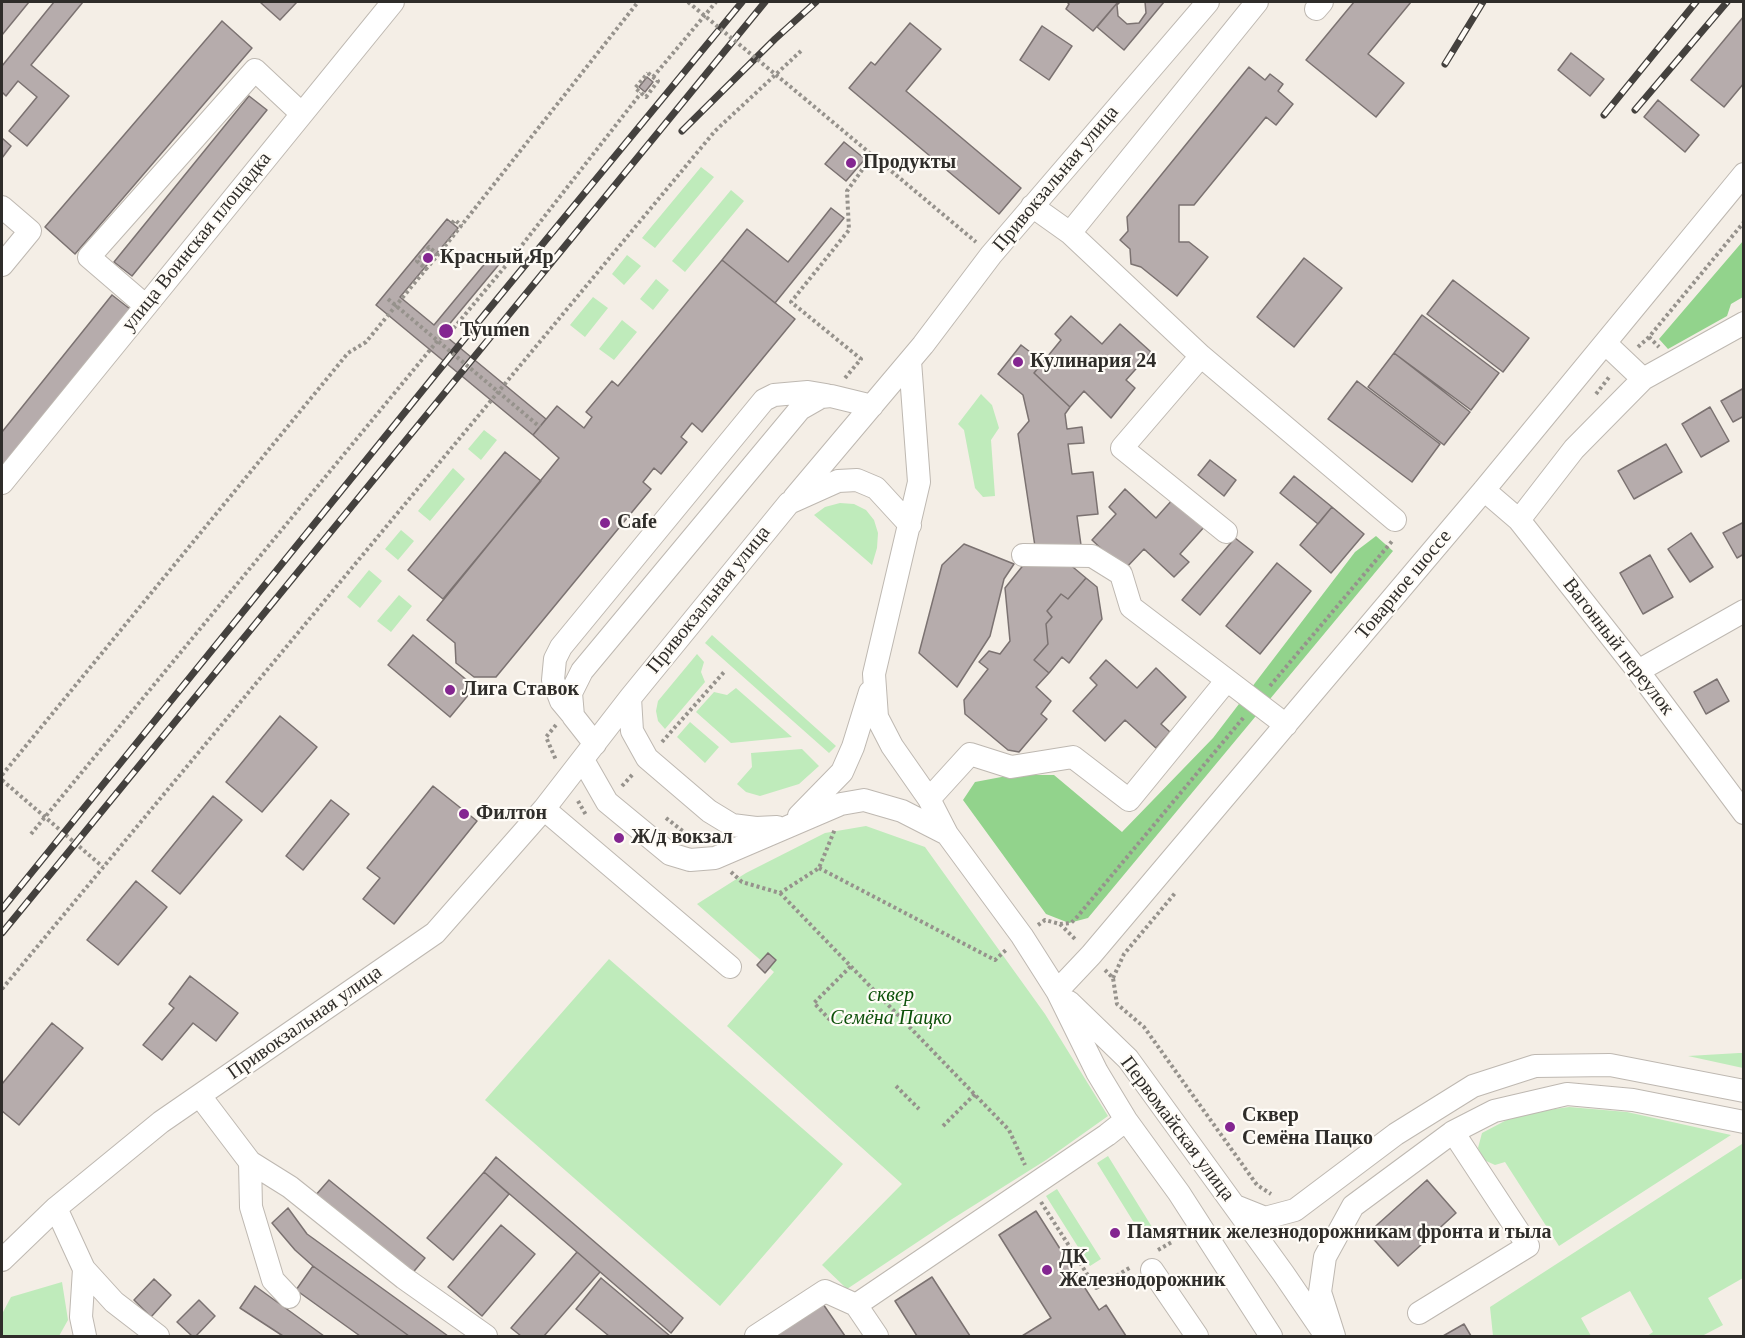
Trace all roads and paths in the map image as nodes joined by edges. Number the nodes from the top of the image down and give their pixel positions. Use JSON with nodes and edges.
{"nodes":[{"id":1,"x":393,"y":2,"type":"edge"},
{"id":2,"x":638,"y":2,"type":"edge"},
{"id":3,"x":688,"y":2,"type":"edge"},
{"id":4,"x":716,"y":2,"type":"edge"},
{"id":5,"x":1208,"y":2,"type":"edge"},
{"id":6,"x":1257,"y":2,"type":"edge"},
{"id":7,"x":802,"y":50,"type":"dead end"},
{"id":8,"x":654,"y":77,"type":"junction"},
{"id":9,"x":641,"y":93,"type":"junction"},
{"id":10,"x":302,"y":114,"type":"junction"},
{"id":11,"x":1743,"y":174,"type":"edge"},
{"id":12,"x":1032,"y":206,"type":"junction"},
{"id":13,"x":2,"y":207,"type":"edge"},
{"id":14,"x":452,"y":223,"type":"dead end"},
{"id":15,"x":462,"y":226,"type":"junction"},
{"id":16,"x":1071,"y":233,"type":"junction"},
{"id":17,"x":438,"y":255,"type":"junction"},
{"id":18,"x":991,"y":255,"type":"junction"},
{"id":19,"x":497,"y":258,"type":"dead end"},
{"id":20,"x":508,"y":263,"type":"junction"},
{"id":21,"x":2,"y":265,"type":"edge"},
{"id":22,"x":426,"y":269,"type":"junction"},
{"id":23,"x":388,"y":299,"type":"dead end"},
{"id":24,"x":146,"y":306,"type":"junction"},
{"id":25,"x":1743,"y":323,"type":"edge"},
{"id":26,"x":1605,"y":343,"type":"junction"},
{"id":27,"x":1201,"y":356,"type":"junction"},
{"id":28,"x":910,"y":361,"type":"junction"},
{"id":29,"x":1643,"y":379,"type":"junction"},
{"id":30,"x":831,"y":396,"type":"junction"},
{"id":31,"x":872,"y":406,"type":"junction"},
{"id":32,"x":540,"y":427,"type":"dead end"},
{"id":33,"x":2,"y":483,"type":"edge"},
{"id":34,"x":1484,"y":490,"type":"junction"},
{"id":35,"x":789,"y":503,"type":"junction"},
{"id":36,"x":1519,"y":520,"type":"junction"},
{"id":37,"x":910,"y":525,"type":"junction"},
{"id":38,"x":1397,"y":527,"type":"joint"},
{"id":39,"x":1226,"y":532,"type":"dead end"},
{"id":40,"x":1023,"y":555,"type":"dead end"},
{"id":41,"x":1743,"y":611,"type":"edge"},
{"id":42,"x":1638,"y":671,"type":"junction"},
{"id":43,"x":874,"y":674,"type":"junction"},
{"id":44,"x":1227,"y":680,"type":"junction"},
{"id":45,"x":630,"y":698,"type":"junction"},
{"id":46,"x":1256,"y":703,"type":"junction"},
{"id":47,"x":573,"y":716,"type":"junction"},
{"id":48,"x":1286,"y":725,"type":"junction"},
{"id":49,"x":589,"y":752,"type":"junction"},
{"id":50,"x":2,"y":775,"type":"edge"},
{"id":51,"x":2,"y":780,"type":"edge"},
{"id":52,"x":929,"y":800,"type":"junction"},
{"id":53,"x":544,"y":808,"type":"junction"},
{"id":54,"x":1743,"y":813,"type":"edge"},
{"id":55,"x":45,"y":817,"type":"junction"},
{"id":56,"x":789,"y":825,"type":"junction"},
{"id":57,"x":31,"y":834,"type":"dead end"},
{"id":58,"x":947,"y":834,"type":"junction"},
{"id":59,"x":103,"y":867,"type":"junction"},
{"id":60,"x":819,"y":868,"type":"dead end"},
{"id":61,"x":780,"y":893,"type":"dead end"},
{"id":62,"x":1060,"y":924,"type":"junction"},
{"id":63,"x":1022,"y":936,"type":"junction"},
{"id":64,"x":1091,"y":955,"type":"junction"},
{"id":65,"x":851,"y":966,"type":"junction"},
{"id":66,"x":730,"y":967,"type":"dead end"},
{"id":67,"x":2,"y":989,"type":"edge"},
{"id":68,"x":1057,"y":991,"type":"junction"},
{"id":69,"x":830,"y":1020,"type":"dead end"},
{"id":70,"x":896,"y":1086,"type":"dead end"},
{"id":71,"x":1743,"y":1091,"type":"edge"},
{"id":72,"x":975,"y":1094,"type":"junction"},
{"id":73,"x":200,"y":1096,"type":"junction"},
{"id":74,"x":919,"y":1109,"type":"dead end"},
{"id":75,"x":1126,"y":1120,"type":"junction"},
{"id":76,"x":1743,"y":1122,"type":"edge"},
{"id":77,"x":943,"y":1126,"type":"dead end"},
{"id":78,"x":1453,"y":1132,"type":"junction"},
{"id":79,"x":250,"y":1162,"type":"junction"},
{"id":80,"x":1033,"y":1185,"type":"junction"},
{"id":81,"x":1234,"y":1206,"type":"junction"},
{"id":82,"x":56,"y":1208,"type":"junction"},
{"id":83,"x":1295,"y":1210,"type":"junction"},
{"id":84,"x":1172,"y":1242,"type":"dead end"},
{"id":85,"x":2,"y":1260,"type":"edge"},
{"id":86,"x":1146,"y":1263,"type":"junction"},
{"id":87,"x":84,"y":1269,"type":"junction"},
{"id":88,"x":289,"y":1297,"type":"dead end"},
{"id":89,"x":856,"y":1305,"type":"junction"},
{"id":90,"x":1419,"y":1313,"type":"dead end"},
{"id":91,"x":1266,"y":1332,"type":"edge"},
{"id":92,"x":86,"y":1336,"type":"edge"},
{"id":93,"x":158,"y":1336,"type":"edge"},
{"id":94,"x":486,"y":1336,"type":"edge"},
{"id":95,"x":756,"y":1336,"type":"edge"},
{"id":96,"x":877,"y":1336,"type":"edge"},
{"id":97,"x":1197,"y":1336,"type":"edge"},
{"id":98,"x":1326,"y":1336,"type":"edge"},
{"id":99,"x":1334,"y":1336,"type":"edge"}],
"edges":[{"from":1,"to":10,"type":"street","name":"улица Воинская площадка"},
{"from":2,"to":15,"type":"path"},
{"from":3,"to":18,"type":"path","bridge":true},
{"from":4,"to":8,"type":"path"},
{"from":5,"to":12,"type":"street","name":"Привокзальная улица"},
{"from":6,"to":16,"type":"street"},
{"from":7,"to":59,"type":"path"},
{"from":8,"to":9,"type":"path"},
{"from":8,"to":9,"type":"path"},
{"from":9,"to":20,"type":"path"},
{"from":10,"to":24,"type":"street","name":"улица Воинская площадка"},
{"from":10,"to":24,"type":"street"},
{"from":11,"to":26,"type":"street","name":"Товарное шоссе"},
{"from":12,"to":16,"type":"street"},
{"from":12,"to":18,"type":"street","name":"Привокзальная улица"},
{"from":13,"to":21,"type":"street"},
{"from":14,"to":15,"type":"path"},
{"from":15,"to":17,"type":"path"},
{"from":16,"to":27,"type":"street"},
{"from":17,"to":22,"type":"path"},
{"from":17,"to":22,"type":"path"},
{"from":18,"to":28,"type":"street","name":"Привокзальная улица"},
{"from":19,"to":20,"type":"path"},
{"from":20,"to":55,"type":"path"},
{"from":22,"to":50,"type":"path"},
{"from":23,"to":32,"type":"path","bridge":true},
{"from":24,"to":33,"type":"street","name":"улица Воинская площадка"},
{"from":25,"to":29,"type":"street"},
{"from":26,"to":29,"type":"street"},
{"from":26,"to":34,"type":"street","name":"Товарное шоссе"},
{"from":27,"to":38,"type":"street"},
{"from":27,"to":39,"type":"street"},
{"from":28,"to":31,"type":"street","name":"Привокзальная улица"},
{"from":28,"to":37,"type":"street"},
{"from":29,"to":36,"type":"street"},
{"from":30,"to":31,"type":"street"},
{"from":30,"to":47,"type":"street"},
{"from":30,"to":47,"type":"street"},
{"from":31,"to":35,"type":"street","name":"Привокзальная улица"},
{"from":34,"to":36,"type":"street","name":"Вагонный переулок"},
{"from":34,"to":48,"type":"street","name":"Товарное шоссе"},
{"from":35,"to":37,"type":"street","name":"Привокзальная улица"},
{"from":35,"to":45,"type":"street","name":"Привокзальная улица"},
{"from":36,"to":42,"type":"street","name":"Вагонный переулок"},
{"from":37,"to":43,"type":"street"},
{"from":38,"to":46,"type":"path"},
{"from":40,"to":44,"type":"street"},
{"from":41,"to":42,"type":"street"},
{"from":42,"to":54,"type":"street","name":"Вагонный переулок"},
{"from":43,"to":52,"type":"street"},
{"from":43,"to":56,"type":"street"},
{"from":44,"to":46,"type":"street"},
{"from":44,"to":52,"type":"street"},
{"from":45,"to":49,"type":"street","name":"Привокзальная улица"},
{"from":45,"to":56,"type":"street"},
{"from":46,"to":48,"type":"street"},
{"from":46,"to":62,"type":"path"},
{"from":47,"to":49,"type":"street"},
{"from":48,"to":64,"type":"street","name":"Товарное шоссе"},
{"from":49,"to":53,"type":"street","name":"Привокзальная улица"},
{"from":49,"to":56,"type":"street"},
{"from":51,"to":55,"type":"path"},
{"from":52,"to":58,"type":"street"},
{"from":53,"to":66,"type":"street"},
{"from":53,"to":73,"type":"street","name":"Привокзальная улица"},
{"from":55,"to":57,"type":"path"},
{"from":55,"to":59,"type":"path"},
{"from":56,"to":58,"type":"street","name":"Первомайская улица"},
{"from":58,"to":63,"type":"street","name":"Первомайская улица"},
{"from":59,"to":67,"type":"path"},
{"from":60,"to":63,"type":"path"},
{"from":61,"to":65,"type":"path"},
{"from":62,"to":63,"type":"path"},
{"from":62,"to":64,"type":"path"},
{"from":63,"to":68,"type":"street","name":"Первомайская улица"},
{"from":64,"to":68,"type":"street","name":"Товарное шоссе"},
{"from":64,"to":83,"type":"path"},
{"from":65,"to":69,"type":"path"},
{"from":65,"to":72,"type":"path"},
{"from":68,"to":75,"type":"street","name":"Первомайская улица"},
{"from":68,"to":81,"type":"street","name":"Первомайская улица"},
{"from":70,"to":74,"type":"path"},
{"from":71,"to":83,"type":"street"},
{"from":72,"to":77,"type":"path"},
{"from":72,"to":80,"type":"path"},
{"from":73,"to":79,"type":"street"},
{"from":73,"to":82,"type":"street","name":"Привокзальная улица"},
{"from":75,"to":80,"type":"street"},
{"from":75,"to":91,"type":"street","name":"Первомайская улица"},
{"from":76,"to":78,"type":"street"},
{"from":78,"to":90,"type":"street"},
{"from":78,"to":99,"type":"street"},
{"from":79,"to":88,"type":"street"},
{"from":79,"to":94,"type":"street"},
{"from":80,"to":86,"type":"path"},
{"from":80,"to":89,"type":"street"},
{"from":81,"to":83,"type":"street"},
{"from":81,"to":98,"type":"street","name":"Первомайская улица"},
{"from":82,"to":85,"type":"street","name":"Привокзальная улица"},
{"from":82,"to":87,"type":"street"},
{"from":84,"to":86,"type":"path"},
{"from":86,"to":97,"type":"street"},
{"from":87,"to":92,"type":"street"},
{"from":87,"to":93,"type":"street"},
{"from":89,"to":95,"type":"street"},
{"from":89,"to":96,"type":"street"}]}
